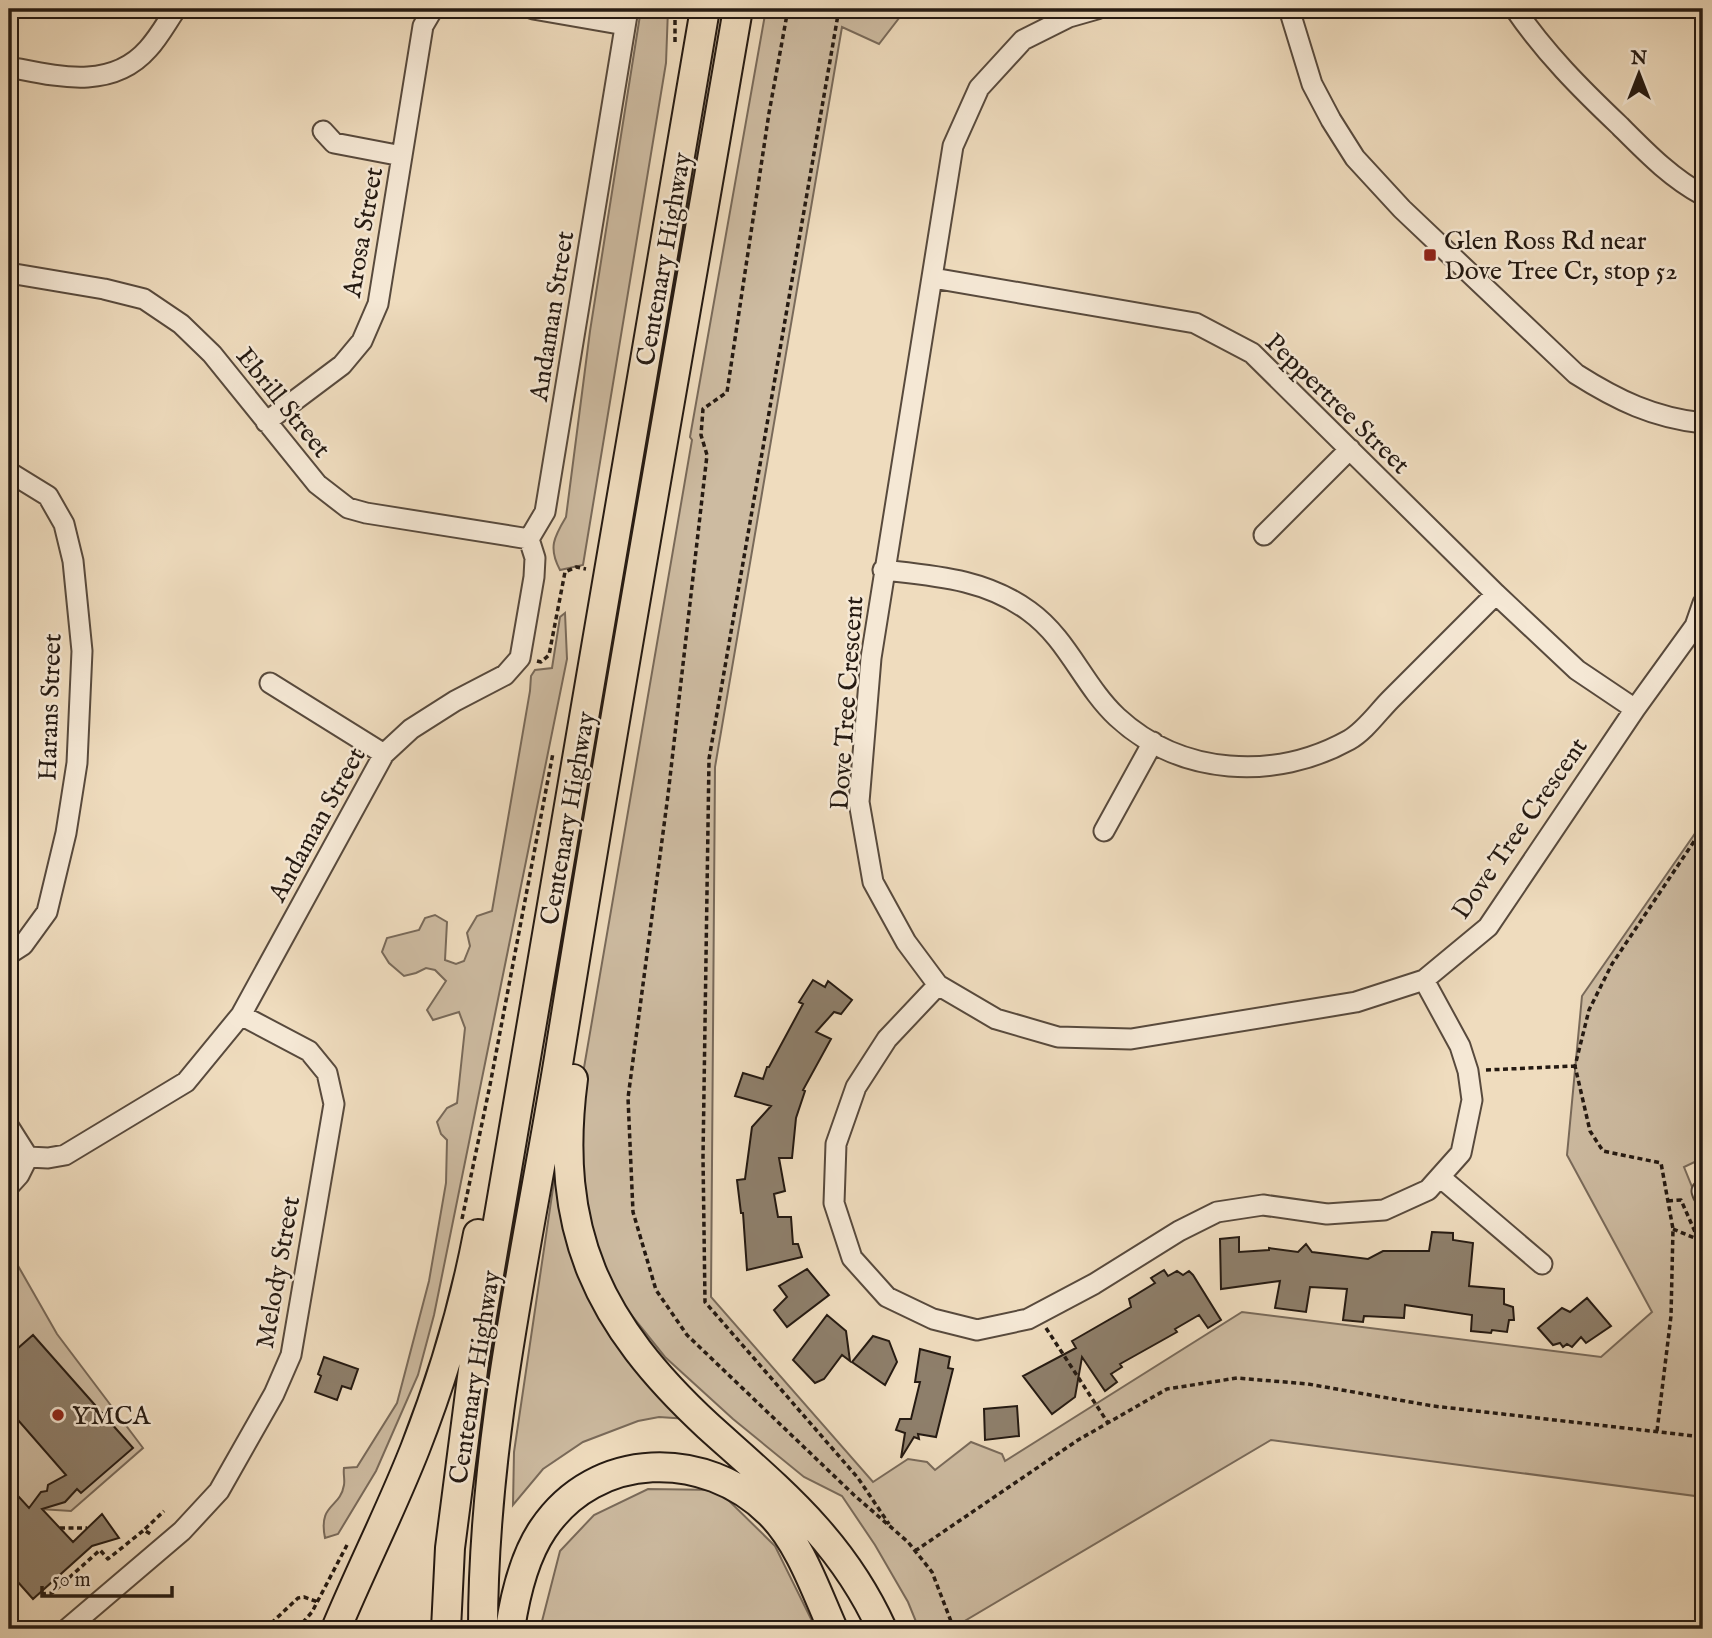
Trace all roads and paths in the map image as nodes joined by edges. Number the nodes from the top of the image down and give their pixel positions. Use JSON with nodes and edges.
{"nodes":[{"id":1,"x":176,"y":9,"type":"edge"},
{"id":2,"x":433,"y":9,"type":"edge"},
{"id":3,"x":533,"y":9,"type":"edge"},
{"id":4,"x":675,"y":9,"type":"edge"},
{"id":5,"x":705,"y":9,"type":"edge"},
{"id":6,"x":737,"y":9,"type":"edge"},
{"id":7,"x":788,"y":9,"type":"edge"},
{"id":8,"x":839,"y":9,"type":"edge"},
{"id":9,"x":1097,"y":9,"type":"edge"},
{"id":10,"x":1289,"y":9,"type":"edge"},
{"id":11,"x":1515,"y":9,"type":"edge"},
{"id":12,"x":626,"y":17,"type":"edge"},
{"id":13,"x":675,"y":53,"type":"dead end"},
{"id":14,"x":9,"y":67,"type":"edge"},
{"id":15,"x":323,"y":131,"type":"dead end"},
{"id":16,"x":402,"y":156,"type":"junction"},
{"id":17,"x":1703,"y":195,"type":"edge"},
{"id":18,"x":9,"y":273,"type":"edge"},
{"id":19,"x":933,"y":278,"type":"junction"},
{"id":20,"x":267,"y":422,"type":"junction"},
{"id":21,"x":1703,"y":423,"type":"edge"},
{"id":22,"x":1350,"y":449,"type":"junction"},
{"id":23,"x":9,"y":472,"type":"edge"},
{"id":24,"x":1264,"y":536,"type":"dead end"},
{"id":25,"x":529,"y":539,"type":"junction"},
{"id":26,"x":588,"y":569,"type":"dead end"},
{"id":27,"x":883,"y":570,"type":"junction"},
{"id":28,"x":1496,"y":594,"type":"junction"},
{"id":29,"x":1703,"y":603,"type":"edge"},
{"id":30,"x":520,"y":658,"type":"junction"},
{"id":31,"x":270,"y":683,"type":"dead end"},
{"id":32,"x":1634,"y":709,"type":"junction"},
{"id":33,"x":1153,"y":742,"type":"junction"},
{"id":34,"x":555,"y":746,"type":"dead end"},
{"id":35,"x":384,"y":754,"type":"junction"},
{"id":36,"x":1703,"y":828,"type":"edge"},
{"id":37,"x":1104,"y":831,"type":"dead end"},
{"id":38,"x":584,"y":891,"type":"junction"},
{"id":39,"x":9,"y":954,"type":"edge"},
{"id":40,"x":1424,"y":981,"type":"junction"},
{"id":41,"x":938,"y":985,"type":"junction"},
{"id":42,"x":241,"y":1015,"type":"junction"},
{"id":43,"x":1575,"y":1066,"type":"junction"},
{"id":44,"x":1468,"y":1071,"type":"junction"},
{"id":45,"x":520,"y":1089,"type":"junction"},
{"id":46,"x":9,"y":1127,"type":"edge"},
{"id":47,"x":28,"y":1157,"type":"junction"},
{"id":48,"x":1440,"y":1177,"type":"junction"},
{"id":49,"x":9,"y":1186,"type":"edge"},
{"id":50,"x":1668,"y":1201,"type":"junction"},
{"id":51,"x":460,"y":1229,"type":"dead end"},
{"id":52,"x":1674,"y":1229,"type":"junction"},
{"id":53,"x":1699,"y":1240,"type":"junction"},
{"id":54,"x":1703,"y":1250,"type":"edge"},
{"id":55,"x":1542,"y":1264,"type":"dead end"},
{"id":56,"x":1037,"y":1314,"type":"junction"},
{"id":57,"x":1108,"y":1423,"type":"junction"},
{"id":58,"x":1657,"y":1431,"type":"junction"},
{"id":59,"x":1703,"y":1437,"type":"edge"},
{"id":60,"x":164,"y":1511,"type":"dead end"},
{"id":61,"x":60,"y":1528,"type":"dead end"},
{"id":62,"x":87,"y":1528,"type":"dead end"},
{"id":63,"x":892,"y":1528,"type":"junction"},
{"id":64,"x":144,"y":1530,"type":"junction"},
{"id":65,"x":154,"y":1536,"type":"dead end"},
{"id":66,"x":349,"y":1540,"type":"dead end"},
{"id":67,"x":915,"y":1551,"type":"junction"},
{"id":68,"x":40,"y":1594,"type":"dead end"},
{"id":69,"x":318,"y":1602,"type":"junction"},
{"id":70,"x":67,"y":1629,"type":"edge"},
{"id":71,"x":265,"y":1629,"type":"edge"},
{"id":72,"x":296,"y":1629,"type":"edge"},
{"id":73,"x":336,"y":1629,"type":"edge"},
{"id":74,"x":446,"y":1629,"type":"edge"},
{"id":75,"x":483,"y":1629,"type":"edge"},
{"id":76,"x":510,"y":1629,"type":"edge"},
{"id":77,"x":833,"y":1629,"type":"edge"},
{"id":78,"x":882,"y":1629,"type":"edge"},
{"id":79,"x":954,"y":1629,"type":"edge"}],
"edges":[{"from":1,"to":14,"type":"street"},
{"from":2,"to":16,"type":"street","name":"Arosa Street"},
{"from":3,"to":12,"type":"street"},
{"from":4,"to":13,"type":"path"},
{"from":5,"to":45,"type":"highway","name":"Centenary Highway"},
{"from":6,"to":38,"type":"highway","name":"Centenary Highway"},
{"from":7,"to":63,"type":"path"},
{"from":8,"to":63,"type":"path"},
{"from":9,"to":19,"type":"street","name":"Dove Tree Crescent"},
{"from":10,"to":21,"type":"street"},
{"from":11,"to":17,"type":"street"},
{"from":12,"to":25,"type":"street","name":"Andaman Street"},
{"from":15,"to":16,"type":"street"},
{"from":16,"to":20,"type":"street","name":"Arosa Street"},
{"from":18,"to":20,"type":"street","name":"Ebrill Street"},
{"from":19,"to":22,"type":"street","name":"Peppertree Street"},
{"from":19,"to":27,"type":"street","name":"Dove Tree Crescent"},
{"from":20,"to":25,"type":"street","name":"Ebrill Street"},
{"from":22,"to":24,"type":"street"},
{"from":22,"to":28,"type":"street","name":"Peppertree Street"},
{"from":23,"to":39,"type":"street","name":"Harans Street"},
{"from":25,"to":30,"type":"street"},
{"from":26,"to":30,"type":"path"},
{"from":27,"to":33,"type":"street"},
{"from":27,"to":41,"type":"street","name":"Dove Tree Crescent"},
{"from":28,"to":32,"type":"street","name":"Peppertree Street"},
{"from":28,"to":33,"type":"street"},
{"from":29,"to":32,"type":"street","name":"Dove Tree Crescent"},
{"from":30,"to":35,"type":"street","name":"Andaman Street"},
{"from":31,"to":35,"type":"street"},
{"from":32,"to":40,"type":"street","name":"Dove Tree Crescent"},
{"from":33,"to":37,"type":"street"},
{"from":34,"to":51,"type":"path"},
{"from":35,"to":42,"type":"street","name":"Andaman Street"},
{"from":36,"to":43,"type":"path"},
{"from":38,"to":75,"type":"highway","name":"Centenary Highway"},
{"from":38,"to":78,"type":"highway"},
{"from":40,"to":41,"type":"street","name":"Dove Tree Crescent"},
{"from":40,"to":44,"type":"street"},
{"from":41,"to":56,"type":"street"},
{"from":42,"to":47,"type":"street","name":"Andaman Street"},
{"from":42,"to":70,"type":"street","name":"Melody Street"},
{"from":43,"to":44,"type":"path"},
{"from":43,"to":50,"type":"path"},
{"from":44,"to":48,"type":"street"},
{"from":45,"to":73,"type":"highway"},
{"from":45,"to":74,"type":"highway","name":"Centenary Highway"},
{"from":46,"to":47,"type":"street"},
{"from":47,"to":49,"type":"street"},
{"from":48,"to":55,"type":"street"},
{"from":48,"to":56,"type":"street"},
{"from":50,"to":52,"type":"path"},
{"from":50,"to":53,"type":"path"},
{"from":52,"to":53,"type":"path"},
{"from":52,"to":58,"type":"path"},
{"from":53,"to":54,"type":"path"},
{"from":56,"to":57,"type":"path"},
{"from":57,"to":58,"type":"path"},
{"from":57,"to":67,"type":"path"},
{"from":58,"to":59,"type":"path"},
{"from":60,"to":64,"type":"path"},
{"from":61,"to":62,"type":"path"},
{"from":63,"to":67,"type":"path"},
{"from":64,"to":65,"type":"path"},
{"from":64,"to":68,"type":"path"},
{"from":66,"to":69,"type":"path"},
{"from":67,"to":79,"type":"path"},
{"from":69,"to":71,"type":"path"},
{"from":69,"to":72,"type":"path"},
{"from":76,"to":77,"type":"highway"}]}
